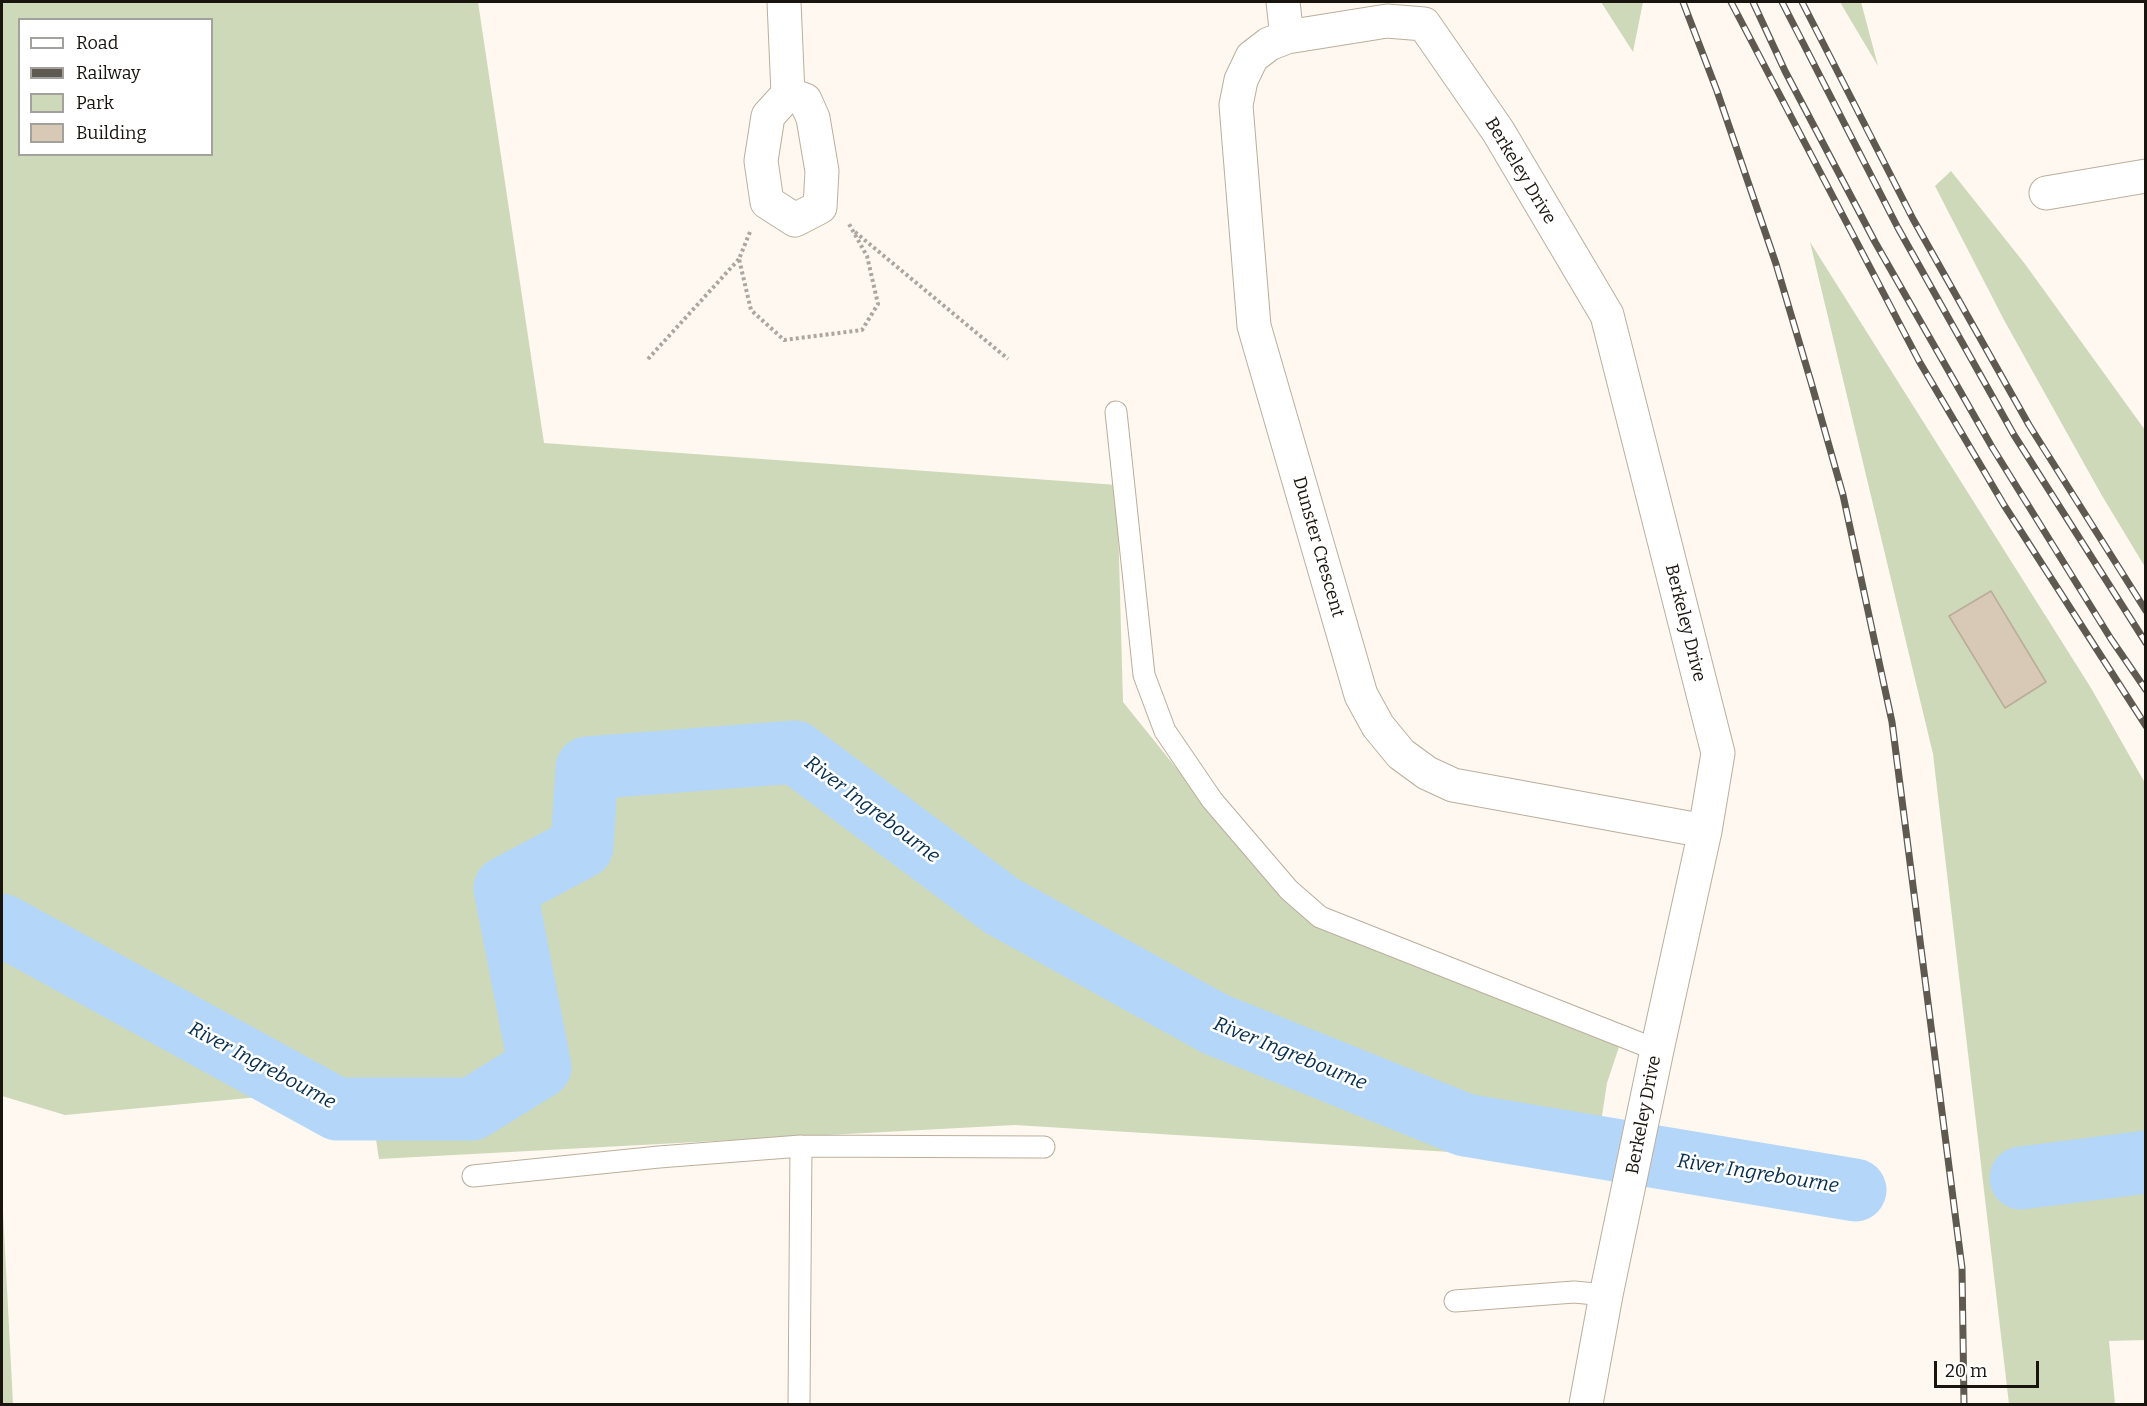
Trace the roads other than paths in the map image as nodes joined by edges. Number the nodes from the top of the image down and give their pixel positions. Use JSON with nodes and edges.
{"nodes":[{"id":1,"x":784,"y":2,"type":"edge"},
{"id":2,"x":1283,"y":2,"type":"edge"},
{"id":3,"x":1287,"y":37,"type":"junction"},
{"id":4,"x":788,"y":94,"type":"junction"},
{"id":5,"x":2145,"y":176,"type":"edge"},
{"id":6,"x":2046,"y":193,"type":"dead end"},
{"id":7,"x":1116,"y":412,"type":"dead end"},
{"id":8,"x":1705,"y":831,"type":"junction"},
{"id":9,"x":1656,"y":1050,"type":"junction"},
{"id":10,"x":801,"y":1146,"type":"junction"},
{"id":11,"x":1044,"y":1147,"type":"dead end"},
{"id":12,"x":474,"y":1176,"type":"dead end"},
{"id":13,"x":1606,"y":1295,"type":"junction"},
{"id":14,"x":1455,"y":1301,"type":"dead end"},
{"id":15,"x":799,"y":1404,"type":"edge"},
{"id":16,"x":1586,"y":1404,"type":"edge"}],
"edges":[{"from":1,"to":4,"type":"street"},
{"from":2,"to":3,"type":"street"},
{"from":3,"to":8,"type":"street","name":"Berkeley Drive"},
{"from":3,"to":8,"type":"street","name":"Dunster Crescent"},
{"from":4,"to":4,"type":"street"},
{"from":5,"to":6,"type":"street"},
{"from":7,"to":9,"type":"lane"},
{"from":8,"to":9,"type":"street","name":"Berkeley Drive"},
{"from":9,"to":13,"type":"street","name":"Berkeley Drive"},
{"from":10,"to":11,"type":"lane"},
{"from":10,"to":12,"type":"lane"},
{"from":10,"to":15,"type":"lane"},
{"from":13,"to":14,"type":"lane"},
{"from":13,"to":16,"type":"street","name":"Berkeley Drive"}]}
